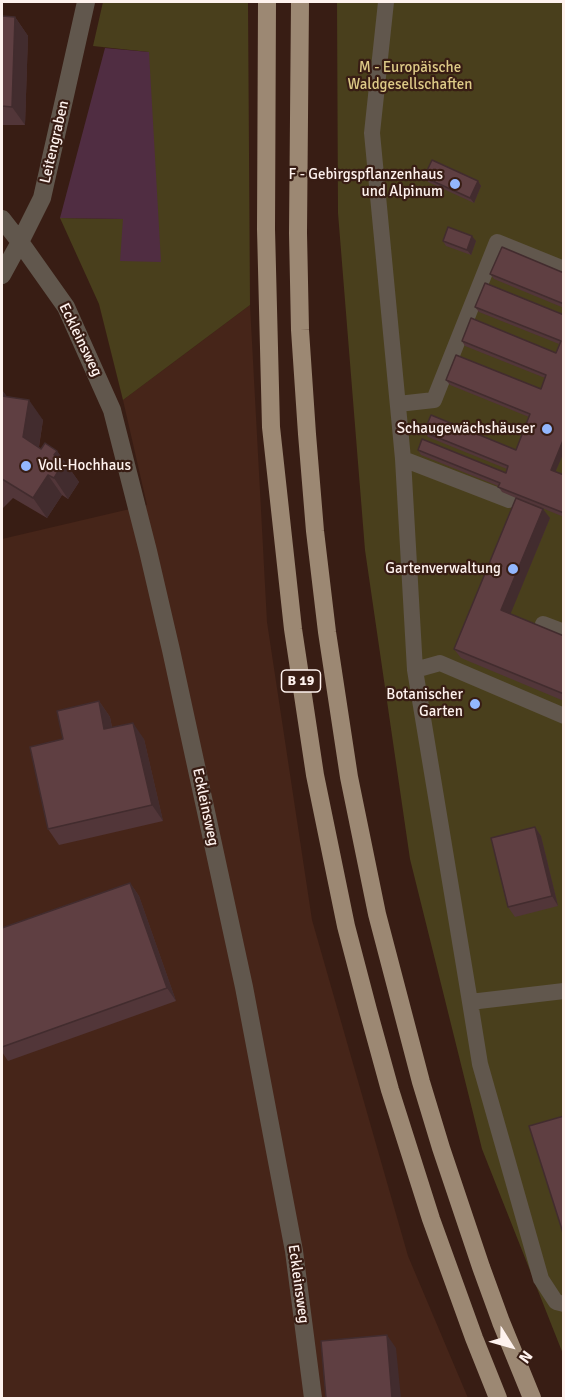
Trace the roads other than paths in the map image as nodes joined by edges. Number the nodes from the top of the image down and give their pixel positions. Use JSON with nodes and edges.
{"nodes":[{"id":1,"x":86,"y":2,"type":"edge"},
{"id":2,"x":267,"y":2,"type":"edge"},
{"id":3,"x":300,"y":2,"type":"edge"},
{"id":4,"x":386,"y":2,"type":"edge"},
{"id":5,"x":2,"y":219,"type":"edge"},
{"id":6,"x":20,"y":242,"type":"junction"},
{"id":7,"x":564,"y":269,"type":"edge"},
{"id":8,"x":2,"y":275,"type":"edge"},
{"id":9,"x":398,"y":404,"type":"junction"},
{"id":10,"x":403,"y":459,"type":"junction"},
{"id":11,"x":509,"y":500,"type":"edge"},
{"id":12,"x":543,"y":624,"type":"dead end"},
{"id":13,"x":564,"y":632,"type":"edge"},
{"id":14,"x":415,"y":670,"type":"junction"},
{"id":15,"x":564,"y":716,"type":"edge"},
{"id":16,"x":562,"y":996,"type":"edge"},
{"id":17,"x":470,"y":1002,"type":"junction"},
{"id":18,"x":564,"y":1304,"type":"edge"},
{"id":19,"x":313,"y":1398,"type":"edge"},
{"id":20,"x":498,"y":1398,"type":"edge"},
{"id":21,"x":532,"y":1398,"type":"edge"}],
"edges":[{"from":1,"to":6,"type":"street","name":"Leitengraben"},
{"from":2,"to":20,"type":"main road","number":"B 19"},
{"from":3,"to":21,"type":"main road","number":"B 19"},
{"from":4,"to":9,"type":"lane"},
{"from":5,"to":6,"type":"street","name":"Eckleinsweg"},
{"from":6,"to":8,"type":"street","name":"Leitengraben"},
{"from":6,"to":19,"type":"street","name":"Eckleinsweg"},
{"from":7,"to":9,"type":"lane"},
{"from":9,"to":10,"type":"lane"},
{"from":10,"to":11,"type":"lane"},
{"from":10,"to":14,"type":"lane"},
{"from":12,"to":13,"type":"lane"},
{"from":14,"to":15,"type":"lane"},
{"from":14,"to":17,"type":"lane"},
{"from":16,"to":17,"type":"lane"},
{"from":17,"to":18,"type":"lane"}]}
